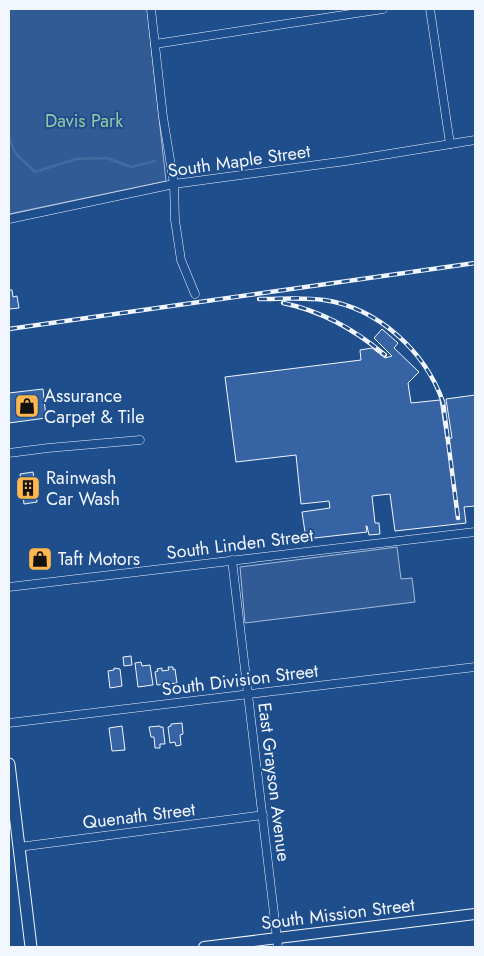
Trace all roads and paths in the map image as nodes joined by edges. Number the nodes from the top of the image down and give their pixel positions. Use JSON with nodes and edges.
{"nodes":[{"id":1,"x":151,"y":9,"type":"edge"},
{"id":2,"x":383,"y":9,"type":"edge"},
{"id":3,"x":430,"y":9,"type":"edge"},
{"id":4,"x":155,"y":44,"type":"junction"},
{"id":5,"x":475,"y":140,"type":"edge"},
{"id":6,"x":450,"y":144,"type":"junction"},
{"id":7,"x":174,"y":184,"type":"junction"},
{"id":8,"x":9,"y":220,"type":"edge"},
{"id":9,"x":195,"y":294,"type":"dead end"},
{"id":10,"x":140,"y":440,"type":"dead end"},
{"id":11,"x":9,"y":453,"type":"edge"},
{"id":12,"x":475,"y":532,"type":"edge"},
{"id":13,"x":232,"y":560,"type":"junction"},
{"id":14,"x":9,"y":587,"type":"edge"},
{"id":15,"x":475,"y":668,"type":"edge"},
{"id":16,"x":248,"y":693,"type":"junction"},
{"id":17,"x":9,"y":723,"type":"edge"},
{"id":18,"x":9,"y":764,"type":"edge"},
{"id":19,"x":263,"y":816,"type":"junction"},
{"id":20,"x":19,"y":847,"type":"junction"},
{"id":21,"x":475,"y":914,"type":"edge"},
{"id":22,"x":278,"y":943,"type":"edge"},
{"id":23,"x":31,"y":947,"type":"edge"},
{"id":24,"x":204,"y":947,"type":"edge"}],
"edges":[{"from":1,"to":4,"type":"street"},
{"from":2,"to":4,"type":"street"},
{"from":3,"to":6,"type":"street"},
{"from":4,"to":7,"type":"street"},
{"from":5,"to":6,"type":"street","name":"South Maple Street"},
{"from":6,"to":7,"type":"street","name":"South Maple Street"},
{"from":7,"to":8,"type":"street","name":"South Maple Street"},
{"from":7,"to":9,"type":"street"},
{"from":10,"to":11,"type":"street"},
{"from":12,"to":13,"type":"street","name":"South Linden Street"},
{"from":13,"to":14,"type":"street","name":"South Linden Street"},
{"from":13,"to":16,"type":"street","name":"East Grayson Avenue"},
{"from":15,"to":16,"type":"street","name":"South Division Street"},
{"from":16,"to":17,"type":"street","name":"South Division Street"},
{"from":16,"to":19,"type":"street","name":"East Grayson Avenue"},
{"from":18,"to":20,"type":"main road"},
{"from":19,"to":20,"type":"street","name":"Quenath Street"},
{"from":19,"to":22,"type":"street","name":"East Grayson Avenue"},
{"from":20,"to":23,"type":"main road"},
{"from":21,"to":22,"type":"main road","name":"South Mission Street"},
{"from":22,"to":24,"type":"main road","name":"South Mission Street"}]}
